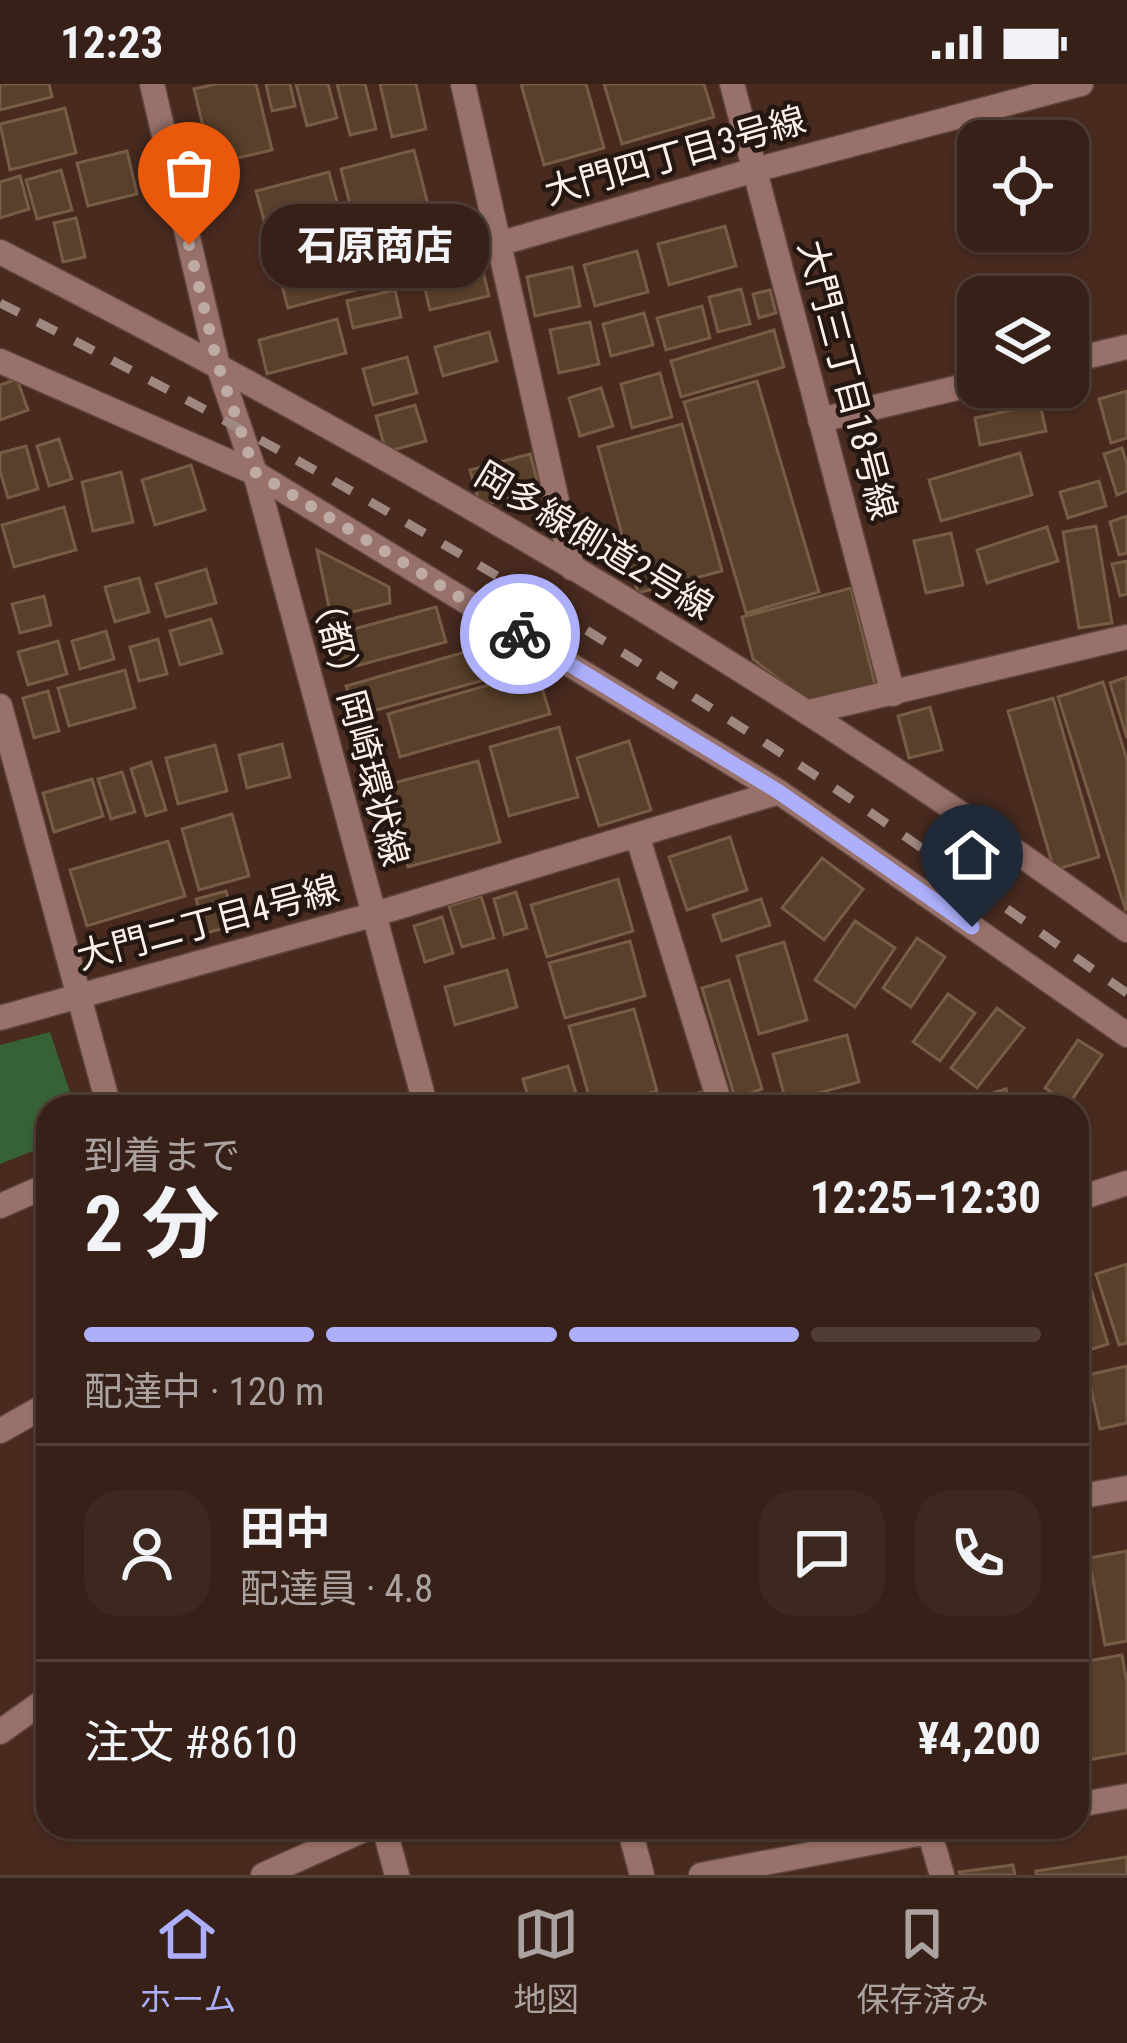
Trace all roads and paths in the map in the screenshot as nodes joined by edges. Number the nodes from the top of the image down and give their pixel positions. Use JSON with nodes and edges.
{"nodes":[{"id":1,"x":152,"y":84,"type":"edge"},
{"id":2,"x":463,"y":84,"type":"edge"},
{"id":3,"x":732,"y":84,"type":"edge"},
{"id":4,"x":1081,"y":84,"type":"edge"},
{"id":5,"x":754,"y":170,"type":"junction"},
{"id":6,"x":498,"y":244,"type":"junction"},
{"id":7,"x":0,"y":252,"type":"edge"},
{"id":8,"x":1127,"y":347,"type":"edge"},
{"id":9,"x":1089,"y":356,"type":"edge"},
{"id":10,"x":0,"y":361,"type":"edge"},
{"id":11,"x":217,"y":362,"type":"junction"},
{"id":12,"x":957,"y":387,"type":"edge"},
{"id":13,"x":820,"y":420,"type":"junction"},
{"id":14,"x":255,"y":472,"type":"junction"},
{"id":15,"x":572,"y":568,"type":"junction"},
{"id":16,"x":1127,"y":637,"type":"edge"},
{"id":17,"x":893,"y":694,"type":"junction"},
{"id":18,"x":0,"y":706,"type":"edge"},
{"id":19,"x":808,"y":712,"type":"junction"},
{"id":20,"x":9,"y":774,"type":"edge"},
{"id":21,"x":779,"y":792,"type":"junction"},
{"id":22,"x":637,"y":835,"type":"junction"},
{"id":23,"x":372,"y":915,"type":"junction"},
{"id":24,"x":1124,"y":924,"type":"edge"},
{"id":25,"x":80,"y":996,"type":"junction"},
{"id":26,"x":0,"y":1018,"type":"edge"},
{"id":27,"x":1127,"y":1035,"type":"edge"},
{"id":28,"x":107,"y":1095,"type":"edge"},
{"id":29,"x":423,"y":1095,"type":"edge"},
{"id":30,"x":717,"y":1095,"type":"edge"},
{"id":31,"x":1127,"y":1183,"type":"edge"},
{"id":32,"x":36,"y":1190,"type":"edge"},
{"id":33,"x":1089,"y":1194,"type":"edge"},
{"id":34,"x":0,"y":1206,"type":"edge"},
{"id":35,"x":36,"y":1410,"type":"edge"},
{"id":36,"x":0,"y":1430,"type":"edge"},
{"id":37,"x":1127,"y":1488,"type":"edge"},
{"id":38,"x":1089,"y":1495,"type":"edge"},
{"id":39,"x":36,"y":1706,"type":"edge"},
{"id":40,"x":0,"y":1732,"type":"edge"},
{"id":41,"x":1127,"y":1796,"type":"edge"},
{"id":42,"x":1089,"y":1803,"type":"edge"},
{"id":43,"x":343,"y":1839,"type":"edge"},
{"id":44,"x":387,"y":1839,"type":"edge"},
{"id":45,"x":632,"y":1839,"type":"edge"},
{"id":46,"x":882,"y":1839,"type":"edge"},
{"id":47,"x":938,"y":1839,"type":"edge"},
{"id":48,"x":263,"y":1875,"type":"edge"},
{"id":49,"x":397,"y":1875,"type":"edge"},
{"id":50,"x":642,"y":1875,"type":"edge"},
{"id":51,"x":701,"y":1875,"type":"edge"},
{"id":52,"x":942,"y":1875,"type":"edge"}],
"edges":[{"from":1,"to":11,"type":"street","name":"（都）岡崎環状線"},
{"from":2,"to":6,"type":"street"},
{"from":3,"to":5,"type":"street","name":"大門三丁目18号線"},
{"from":4,"to":5,"type":"street","name":"大門四丁目3号線"},
{"from":5,"to":6,"type":"street","name":"大門四丁目3号線"},
{"from":5,"to":13,"type":"street","name":"大門三丁目18号線"},
{"from":6,"to":15,"type":"street"},
{"from":7,"to":11,"type":"street","name":"岡多線側道2号線"},
{"from":8,"to":9,"type":"street"},
{"from":10,"to":14,"type":"street"},
{"from":11,"to":14,"type":"street","name":"（都）岡崎環状線"},
{"from":11,"to":15,"type":"street","name":"岡多線側道2号線"},
{"from":12,"to":13,"type":"street"},
{"from":13,"to":17,"type":"street","name":"大門三丁目18号線"},
{"from":14,"to":21,"type":"street"},
{"from":14,"to":23,"type":"street","name":"（都）岡崎環状線"},
{"from":15,"to":19,"type":"street","name":"岡多線側道2号線"},
{"from":16,"to":17,"type":"street"},
{"from":17,"to":19,"type":"street"},
{"from":18,"to":20,"type":"street"},
{"from":19,"to":24,"type":"street","name":"岡多線側道2号線"},
{"from":20,"to":25,"type":"street"},
{"from":21,"to":22,"type":"street","name":"大門二丁目4号線"},
{"from":21,"to":27,"type":"street"},
{"from":22,"to":23,"type":"street","name":"大門二丁目4号線"},
{"from":22,"to":30,"type":"street"},
{"from":23,"to":25,"type":"street","name":"大門二丁目4号線"},
{"from":23,"to":29,"type":"street","name":"（都）岡崎環状線"},
{"from":25,"to":26,"type":"street","name":"大門二丁目4号線"},
{"from":25,"to":28,"type":"street"},
{"from":31,"to":33,"type":"street"},
{"from":32,"to":34,"type":"street"},
{"from":35,"to":36,"type":"street"},
{"from":37,"to":38,"type":"street"},
{"from":39,"to":40,"type":"street"},
{"from":41,"to":42,"type":"street"},
{"from":43,"to":48,"type":"street"},
{"from":44,"to":49,"type":"street"},
{"from":45,"to":50,"type":"street"},
{"from":46,"to":51,"type":"street"},
{"from":47,"to":52,"type":"street"}]}
